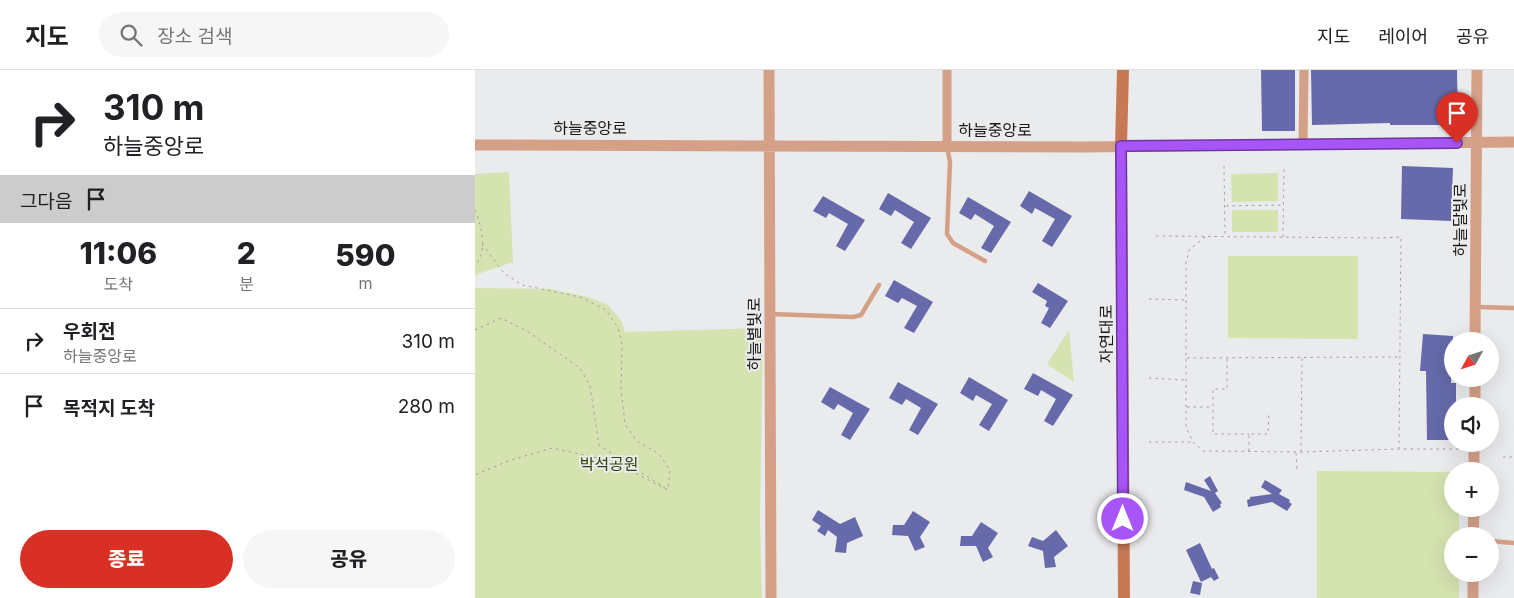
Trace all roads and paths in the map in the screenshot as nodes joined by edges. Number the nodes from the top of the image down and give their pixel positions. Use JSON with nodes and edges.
{"nodes":[{"id":1,"x":769,"y":70,"type":"edge"},
{"id":2,"x":947,"y":70,"type":"edge"},
{"id":3,"x":1123,"y":70,"type":"edge"},
{"id":4,"x":1304,"y":70,"type":"edge"},
{"id":5,"x":1477,"y":70,"type":"edge"},
{"id":6,"x":1477,"y":142,"type":"junction"},
{"id":7,"x":1514,"y":142,"type":"edge"},
{"id":8,"x":769,"y":144,"type":"junction"},
{"id":9,"x":1303,"y":144,"type":"junction"},
{"id":10,"x":475,"y":145,"type":"edge"},
{"id":11,"x":947,"y":146,"type":"junction"},
{"id":12,"x":1121,"y":146,"type":"junction"},
{"id":13,"x":1224,"y":166,"type":"dead end"},
{"id":14,"x":1284,"y":168,"type":"dead end"},
{"id":15,"x":1283,"y":205,"type":"junction"},
{"id":16,"x":1225,"y":206,"type":"junction"},
{"id":17,"x":475,"y":210,"type":"edge"},
{"id":18,"x":1155,"y":236,"type":"dead end"},
{"id":19,"x":1205,"y":237,"type":"junction"},
{"id":20,"x":1225,"y":237,"type":"junction"},
{"id":21,"x":1283,"y":237,"type":"junction"},
{"id":22,"x":482,"y":244,"type":"junction"},
{"id":23,"x":985,"y":261,"type":"dead end"},
{"id":24,"x":475,"y":266,"type":"edge"},
{"id":25,"x":879,"y":285,"type":"dead end"},
{"id":26,"x":1149,"y":299,"type":"dead end"},
{"id":27,"x":1187,"y":300,"type":"junction"},
{"id":28,"x":1475,"y":307,"type":"junction"},
{"id":29,"x":1514,"y":308,"type":"edge"},
{"id":30,"x":770,"y":314,"type":"junction"},
{"id":31,"x":475,"y":330,"type":"edge"},
{"id":32,"x":1475,"y":332,"type":"edge"},
{"id":33,"x":1399,"y":357,"type":"junction"},
{"id":34,"x":1186,"y":358,"type":"junction"},
{"id":35,"x":1227,"y":358,"type":"junction"},
{"id":36,"x":1302,"y":358,"type":"junction"},
{"id":37,"x":1149,"y":378,"type":"dead end"},
{"id":38,"x":1186,"y":380,"type":"junction"},
{"id":39,"x":1186,"y":407,"type":"junction"},
{"id":40,"x":1213,"y":407,"type":"junction"},
{"id":41,"x":1269,"y":413,"type":"dead end"},
{"id":42,"x":1249,"y":434,"type":"junction"},
{"id":43,"x":1149,"y":442,"type":"dead end"},
{"id":44,"x":1193,"y":442,"type":"junction"},
{"id":45,"x":1399,"y":448,"type":"junction"},
{"id":46,"x":1444,"y":448,"type":"edge"},
{"id":47,"x":1249,"y":451,"type":"junction"},
{"id":48,"x":1296,"y":452,"type":"junction"},
{"id":49,"x":1301,"y":452,"type":"junction"},
{"id":50,"x":1503,"y":457,"type":"dead end"},
{"id":51,"x":1514,"y":457,"type":"edge"},
{"id":52,"x":1297,"y":470,"type":"dead end"},
{"id":53,"x":475,"y":475,"type":"edge"},
{"id":54,"x":668,"y":490,"type":"junction"},
{"id":55,"x":1499,"y":542,"type":"edge"},
{"id":56,"x":1514,"y":543,"type":"edge"},
{"id":57,"x":1473,"y":582,"type":"edge"},
{"id":58,"x":771,"y":598,"type":"edge"},
{"id":59,"x":1124,"y":598,"type":"edge"},
{"id":60,"x":1473,"y":598,"type":"edge"}],
"edges":[{"from":1,"to":8,"type":"street","name":"하늘별빛로"},
{"from":2,"to":11,"type":"street"},
{"from":3,"to":12,"type":"main road","name":"자연대로"},
{"from":4,"to":9,"type":"street"},
{"from":5,"to":6,"type":"street","name":"하늘달빛로"},
{"from":6,"to":7,"type":"street","name":"하늘중앙로"},
{"from":6,"to":9,"type":"street","name":"하늘중앙로"},
{"from":6,"to":28,"type":"street","name":"하늘달빛로"},
{"from":8,"to":10,"type":"street","name":"하늘중앙로"},
{"from":8,"to":11,"type":"street","name":"하늘중앙로"},
{"from":8,"to":30,"type":"street","name":"하늘별빛로"},
{"from":9,"to":12,"type":"street","name":"하늘중앙로"},
{"from":11,"to":12,"type":"street","name":"하늘중앙로"},
{"from":11,"to":23,"type":"lane"},
{"from":12,"to":59,"type":"main road","name":"자연대로"},
{"from":13,"to":16,"type":"path"},
{"from":14,"to":15,"type":"path"},
{"from":15,"to":16,"type":"path"},
{"from":15,"to":21,"type":"path"},
{"from":16,"to":20,"type":"path"},
{"from":17,"to":22,"type":"path"},
{"from":18,"to":19,"type":"path"},
{"from":19,"to":20,"type":"path"},
{"from":19,"to":27,"type":"path"},
{"from":20,"to":21,"type":"path"},
{"from":21,"to":33,"type":"path"},
{"from":22,"to":24,"type":"path"},
{"from":22,"to":54,"type":"path"},
{"from":25,"to":30,"type":"lane"},
{"from":26,"to":27,"type":"path"},
{"from":27,"to":34,"type":"path"},
{"from":28,"to":29,"type":"lane"},
{"from":28,"to":32,"type":"street","name":"하늘달빛로"},
{"from":30,"to":58,"type":"street","name":"하늘별빛로"},
{"from":31,"to":54,"type":"path"},
{"from":33,"to":36,"type":"path"},
{"from":33,"to":45,"type":"path"},
{"from":34,"to":35,"type":"path"},
{"from":34,"to":38,"type":"path"},
{"from":35,"to":36,"type":"path"},
{"from":35,"to":40,"type":"path"},
{"from":36,"to":49,"type":"path"},
{"from":37,"to":38,"type":"path"},
{"from":38,"to":39,"type":"path"},
{"from":39,"to":40,"type":"path"},
{"from":39,"to":44,"type":"path"},
{"from":40,"to":42,"type":"path"},
{"from":41,"to":42,"type":"path"},
{"from":42,"to":47,"type":"path"},
{"from":43,"to":44,"type":"path"},
{"from":44,"to":47,"type":"path"},
{"from":45,"to":46,"type":"path"},
{"from":45,"to":49,"type":"path"},
{"from":47,"to":48,"type":"path"},
{"from":48,"to":49,"type":"path"},
{"from":48,"to":52,"type":"path"},
{"from":50,"to":51,"type":"path"},
{"from":53,"to":54,"type":"path"},
{"from":55,"to":56,"type":"lane"},
{"from":57,"to":60,"type":"street"}]}
